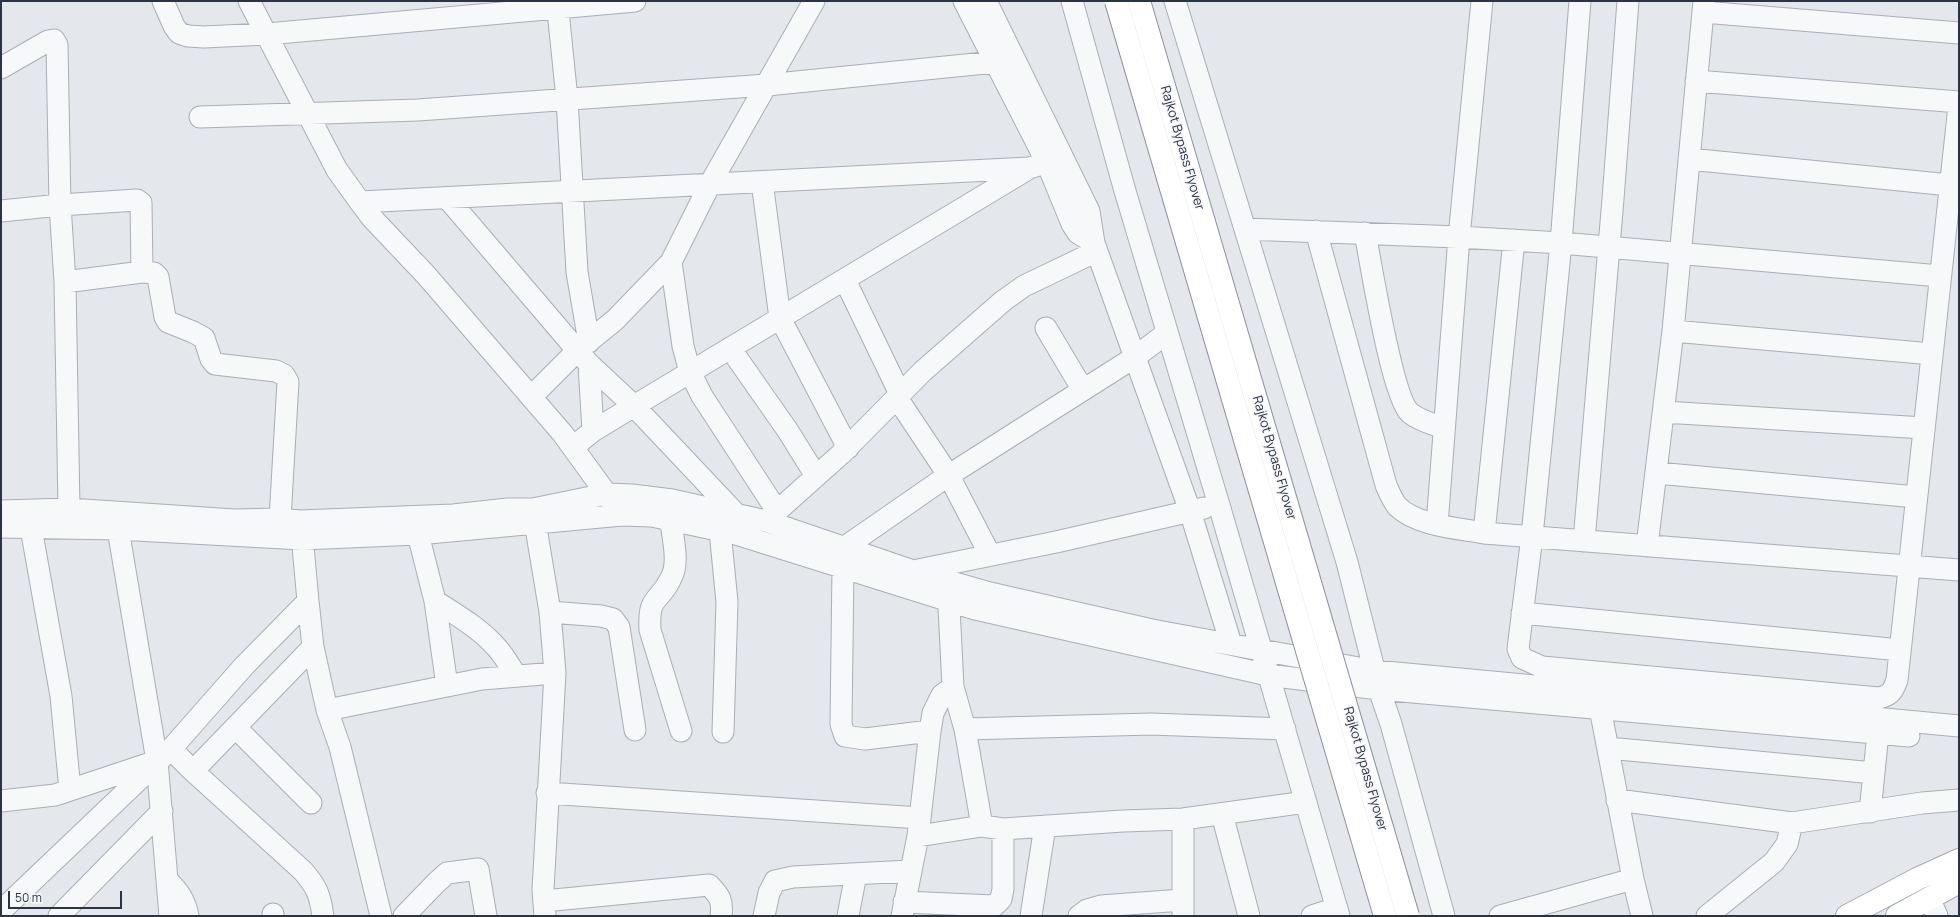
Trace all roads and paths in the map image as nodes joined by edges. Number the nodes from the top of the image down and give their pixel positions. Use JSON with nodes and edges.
{"nodes":[{"id":1,"x":164,"y":1,"type":"edge"},
{"id":2,"x":249,"y":1,"type":"edge"},
{"id":3,"x":635,"y":1,"type":"edge"},
{"id":4,"x":814,"y":1,"type":"edge"},
{"id":5,"x":964,"y":1,"type":"edge"},
{"id":6,"x":986,"y":1,"type":"edge"},
{"id":7,"x":1072,"y":1,"type":"edge"},
{"id":8,"x":1116,"y":1,"type":"edge"},
{"id":9,"x":1139,"y":1,"type":"edge"},
{"id":10,"x":1175,"y":1,"type":"edge"},
{"id":11,"x":1482,"y":1,"type":"edge"},
{"id":12,"x":1580,"y":1,"type":"edge"},
{"id":13,"x":1628,"y":1,"type":"edge"},
{"id":14,"x":558,"y":4,"type":"edge"},
{"id":15,"x":1703,"y":6,"type":"edge"},
{"id":16,"x":1959,"y":33,"type":"edge"},
{"id":17,"x":267,"y":34,"type":"junction"},
{"id":18,"x":1004,"y":59,"type":"junction"},
{"id":19,"x":1,"y":68,"type":"edge"},
{"id":20,"x":1696,"y":81,"type":"junction"},
{"id":21,"x":767,"y":85,"type":"junction"},
{"id":22,"x":567,"y":99,"type":"junction"},
{"id":23,"x":1959,"y":102,"type":"edge"},
{"id":24,"x":1959,"y":106,"type":"edge"},
{"id":25,"x":308,"y":113,"type":"junction"},
{"id":26,"x":200,"y":117,"type":"dead end"},
{"id":27,"x":1689,"y":159,"type":"junction"},
{"id":28,"x":1046,"y":163,"type":"junction"},
{"id":29,"x":762,"y":182,"type":"junction"},
{"id":30,"x":710,"y":184,"type":"junction"},
{"id":31,"x":1950,"y":185,"type":"junction"},
{"id":32,"x":572,"y":192,"type":"junction"},
{"id":33,"x":448,"y":199,"type":"junction"},
{"id":34,"x":360,"y":202,"type":"junction"},
{"id":35,"x":60,"y":205,"type":"junction"},
{"id":36,"x":1,"y":211,"type":"edge"},
{"id":37,"x":1245,"y":229,"type":"junction"},
{"id":38,"x":1316,"y":231,"type":"junction"},
{"id":39,"x":1365,"y":233,"type":"junction"},
{"id":40,"x":1459,"y":236,"type":"junction"},
{"id":41,"x":1514,"y":240,"type":"junction"},
{"id":42,"x":1561,"y":243,"type":"junction"},
{"id":43,"x":1096,"y":247,"type":"junction"},
{"id":44,"x":1609,"y":247,"type":"junction"},
{"id":45,"x":1680,"y":253,"type":"junction"},
{"id":46,"x":671,"y":262,"type":"junction"},
{"id":47,"x":142,"y":272,"type":"junction"},
{"id":48,"x":1940,"y":276,"type":"junction"},
{"id":49,"x":845,"y":280,"type":"junction"},
{"id":50,"x":65,"y":282,"type":"junction"},
{"id":51,"x":780,"y":318,"type":"junction"},
{"id":52,"x":1046,"y":328,"type":"dead end"},
{"id":53,"x":1673,"y":331,"type":"junction"},
{"id":54,"x":1167,"y":332,"type":"junction"},
{"id":55,"x":730,"y":348,"type":"junction"},
{"id":56,"x":585,"y":352,"type":"junction"},
{"id":57,"x":1932,"y":354,"type":"junction"},
{"id":58,"x":1135,"y":357,"type":"junction"},
{"id":59,"x":690,"y":372,"type":"junction"},
{"id":60,"x":1083,"y":390,"type":"junction"},
{"id":61,"x":898,"y":396,"type":"junction"},
{"id":62,"x":531,"y":398,"type":"junction"},
{"id":63,"x":634,"y":406,"type":"junction"},
{"id":64,"x":1664,"y":412,"type":"junction"},
{"id":65,"x":1444,"y":428,"type":"junction"},
{"id":66,"x":1924,"y":428,"type":"junction"},
{"id":67,"x":593,"y":431,"type":"junction"},
{"id":68,"x":573,"y":447,"type":"junction"},
{"id":69,"x":848,"y":448,"type":"junction"},
{"id":70,"x":1657,"y":473,"type":"junction"},
{"id":71,"x":816,"y":476,"type":"junction"},
{"id":72,"x":949,"y":476,"type":"junction"},
{"id":73,"x":606,"y":494,"type":"junction"},
{"id":74,"x":1916,"y":497,"type":"junction"},
{"id":75,"x":1219,"y":505,"type":"junction"},
{"id":76,"x":69,"y":509,"type":"junction"},
{"id":77,"x":1,"y":511,"type":"edge"},
{"id":78,"x":1190,"y":512,"type":"junction"},
{"id":79,"x":735,"y":513,"type":"junction"},
{"id":80,"x":622,"y":515,"type":"junction"},
{"id":81,"x":534,"y":516,"type":"junction"},
{"id":82,"x":772,"y":516,"type":"junction"},
{"id":83,"x":280,"y":518,"type":"junction"},
{"id":84,"x":671,"y":520,"type":"junction"},
{"id":85,"x":117,"y":521,"type":"junction"},
{"id":86,"x":455,"y":523,"type":"junction"},
{"id":87,"x":1437,"y":525,"type":"junction"},
{"id":88,"x":1,"y":527,"type":"edge"},
{"id":89,"x":31,"y":528,"type":"junction"},
{"id":90,"x":301,"y":530,"type":"junction"},
{"id":91,"x":720,"y":531,"type":"junction"},
{"id":92,"x":1484,"y":533,"type":"junction"},
{"id":93,"x":418,"y":534,"type":"junction"},
{"id":94,"x":1532,"y":536,"type":"junction"},
{"id":95,"x":1584,"y":541,"type":"junction"},
{"id":96,"x":1647,"y":546,"type":"junction"},
{"id":97,"x":845,"y":547,"type":"junction"},
{"id":98,"x":990,"y":555,"type":"junction"},
{"id":99,"x":843,"y":568,"type":"junction"},
{"id":100,"x":1909,"y":568,"type":"junction"},
{"id":101,"x":1959,"y":570,"type":"edge"},
{"id":102,"x":913,"y":571,"type":"junction"},
{"id":103,"x":947,"y":580,"type":"junction"},
{"id":104,"x":308,"y":601,"type":"junction"},
{"id":105,"x":436,"y":601,"type":"junction"},
{"id":106,"x":950,"y":602,"type":"junction"},
{"id":107,"x":550,"y":612,"type":"junction"},
{"id":108,"x":1522,"y":613,"type":"junction"},
{"id":109,"x":1231,"y":644,"type":"junction"},
{"id":110,"x":313,"y":647,"type":"junction"},
{"id":111,"x":1261,"y":650,"type":"junction"},
{"id":112,"x":1900,"y":650,"type":"junction"},
{"id":113,"x":555,"y":673,"type":"junction"},
{"id":114,"x":516,"y":675,"type":"junction"},
{"id":115,"x":1268,"y":675,"type":"junction"},
{"id":116,"x":1377,"y":680,"type":"junction"},
{"id":117,"x":447,"y":686,"type":"junction"},
{"id":118,"x":953,"y":687,"type":"junction"},
{"id":119,"x":1600,"y":708,"type":"junction"},
{"id":120,"x":327,"y":710,"type":"junction"},
{"id":121,"x":1959,"y":726,"type":"edge"},
{"id":122,"x":236,"y":728,"type":"junction"},
{"id":123,"x":965,"y":729,"type":"junction"},
{"id":124,"x":1285,"y":729,"type":"junction"},
{"id":125,"x":635,"y":730,"type":"dead end"},
{"id":126,"x":680,"y":731,"type":"dead end"},
{"id":127,"x":930,"y":731,"type":"junction"},
{"id":128,"x":723,"y":732,"type":"dead end"},
{"id":129,"x":1878,"y":733,"type":"junction"},
{"id":130,"x":1959,"y":740,"type":"edge"},
{"id":131,"x":1608,"y":748,"type":"junction"},
{"id":132,"x":164,"y":755,"type":"junction"},
{"id":133,"x":193,"y":771,"type":"junction"},
{"id":134,"x":1874,"y":772,"type":"junction"},
{"id":135,"x":70,"y":790,"type":"junction"},
{"id":136,"x":547,"y":793,"type":"junction"},
{"id":137,"x":1618,"y":800,"type":"junction"},
{"id":138,"x":1959,"y":800,"type":"edge"},
{"id":139,"x":1,"y":801,"type":"edge"},
{"id":140,"x":1306,"y":802,"type":"junction"},
{"id":141,"x":311,"y":803,"type":"dead end"},
{"id":142,"x":162,"y":811,"type":"junction"},
{"id":143,"x":1870,"y":812,"type":"junction"},
{"id":144,"x":1222,"y":814,"type":"junction"},
{"id":145,"x":1183,"y":819,"type":"junction"},
{"id":146,"x":1792,"y":823,"type":"junction"},
{"id":147,"x":1045,"y":826,"type":"junction"},
{"id":148,"x":919,"y":827,"type":"junction"},
{"id":149,"x":993,"y":828,"type":"junction"},
{"id":150,"x":1959,"y":860,"type":"edge"},
{"id":151,"x":910,"y":871,"type":"junction"},
{"id":152,"x":856,"y":874,"type":"junction"},
{"id":153,"x":1633,"y":879,"type":"junction"},
{"id":154,"x":167,"y":880,"type":"junction"},
{"id":155,"x":1959,"y":882,"type":"edge"},
{"id":156,"x":1933,"y":907,"type":"edge"},
{"id":157,"x":544,"y":908,"type":"edge"},
{"id":158,"x":1183,"y":908,"type":"edge"},
{"id":159,"x":903,"y":909,"type":"edge"},
{"id":160,"x":1,"y":911,"type":"edge"},
{"id":161,"x":1338,"y":912,"type":"edge"},
{"id":162,"x":59,"y":916,"type":"edge"},
{"id":163,"x":170,"y":916,"type":"edge"},
{"id":164,"x":188,"y":916,"type":"edge"},
{"id":165,"x":323,"y":916,"type":"edge"},
{"id":166,"x":381,"y":916,"type":"edge"},
{"id":167,"x":404,"y":916,"type":"edge"},
{"id":168,"x":486,"y":916,"type":"edge"},
{"id":169,"x":721,"y":916,"type":"edge"},
{"id":170,"x":764,"y":916,"type":"edge"},
{"id":171,"x":848,"y":916,"type":"edge"},
{"id":172,"x":1031,"y":916,"type":"edge"},
{"id":173,"x":1079,"y":916,"type":"edge"},
{"id":174,"x":1249,"y":916,"type":"edge"},
{"id":175,"x":1312,"y":916,"type":"edge"},
{"id":176,"x":1385,"y":916,"type":"edge"},
{"id":177,"x":1408,"y":916,"type":"edge"},
{"id":178,"x":1444,"y":916,"type":"edge"},
{"id":179,"x":1500,"y":916,"type":"edge"},
{"id":180,"x":1642,"y":916,"type":"edge"},
{"id":181,"x":1707,"y":916,"type":"edge"},
{"id":182,"x":1847,"y":916,"type":"edge"},
{"id":183,"x":1898,"y":916,"type":"edge"}],
"edges":[{"from":1,"to":17,"type":"street"},
{"from":2,"to":17,"type":"street"},
{"from":3,"to":14,"type":"street"},
{"from":4,"to":21,"type":"street"},
{"from":5,"to":18,"type":"street"},
{"from":6,"to":18,"type":"street"},
{"from":7,"to":54,"type":"street"},
{"from":8,"to":176,"type":"main road","name":"Rajkot Bypass Flyover","bridge":true},
{"from":9,"to":177,"type":"main road","name":"Rajkot Bypass Flyover","bridge":true},
{"from":10,"to":37,"type":"street"},
{"from":11,"to":40,"type":"street"},
{"from":12,"to":42,"type":"street"},
{"from":13,"to":44,"type":"street"},
{"from":14,"to":17,"type":"street"},
{"from":14,"to":22,"type":"street"},
{"from":15,"to":16,"type":"street"},
{"from":15,"to":20,"type":"street"},
{"from":17,"to":25,"type":"street"},
{"from":18,"to":21,"type":"street"},
{"from":18,"to":28,"type":"street"},
{"from":19,"to":35,"type":"street"},
{"from":20,"to":23,"type":"street"},
{"from":20,"to":27,"type":"street"},
{"from":21,"to":22,"type":"street"},
{"from":21,"to":30,"type":"street"},
{"from":22,"to":25,"type":"street"},
{"from":22,"to":32,"type":"street"},
{"from":24,"to":31,"type":"street"},
{"from":25,"to":26,"type":"street"},
{"from":25,"to":34,"type":"street"},
{"from":27,"to":31,"type":"street"},
{"from":27,"to":45,"type":"street"},
{"from":28,"to":29,"type":"street"},
{"from":28,"to":43,"type":"street"},
{"from":28,"to":49,"type":"street"},
{"from":29,"to":30,"type":"street"},
{"from":29,"to":51,"type":"street"},
{"from":30,"to":32,"type":"street"},
{"from":30,"to":46,"type":"street"},
{"from":31,"to":48,"type":"street"},
{"from":32,"to":33,"type":"street"},
{"from":32,"to":56,"type":"street"},
{"from":33,"to":34,"type":"street"},
{"from":33,"to":56,"type":"street"},
{"from":34,"to":62,"type":"street"},
{"from":35,"to":36,"type":"street"},
{"from":35,"to":47,"type":"street"},
{"from":35,"to":50,"type":"street"},
{"from":37,"to":38,"type":"street"},
{"from":37,"to":116,"type":"street"},
{"from":38,"to":39,"type":"street"},
{"from":38,"to":87,"type":"street"},
{"from":39,"to":40,"type":"street"},
{"from":39,"to":65,"type":"street"},
{"from":40,"to":41,"type":"street"},
{"from":40,"to":65,"type":"street"},
{"from":41,"to":42,"type":"street"},
{"from":41,"to":92,"type":"street"},
{"from":42,"to":44,"type":"street"},
{"from":42,"to":94,"type":"street"},
{"from":43,"to":58,"type":"street"},
{"from":43,"to":61,"type":"street"},
{"from":44,"to":45,"type":"street"},
{"from":44,"to":95,"type":"street"},
{"from":45,"to":48,"type":"street"},
{"from":45,"to":53,"type":"street"},
{"from":46,"to":56,"type":"street"},
{"from":46,"to":59,"type":"street"},
{"from":47,"to":50,"type":"street"},
{"from":47,"to":83,"type":"street"},
{"from":48,"to":57,"type":"street"},
{"from":49,"to":51,"type":"street"},
{"from":49,"to":61,"type":"street"},
{"from":50,"to":76,"type":"street"},
{"from":51,"to":55,"type":"street"},
{"from":51,"to":69,"type":"street"},
{"from":52,"to":60,"type":"street"},
{"from":53,"to":57,"type":"street"},
{"from":53,"to":64,"type":"street"},
{"from":54,"to":58,"type":"street"},
{"from":54,"to":75,"type":"street"},
{"from":55,"to":59,"type":"street"},
{"from":55,"to":71,"type":"street"},
{"from":56,"to":62,"type":"street"},
{"from":56,"to":63,"type":"street"},
{"from":56,"to":67,"type":"street"},
{"from":57,"to":66,"type":"street"},
{"from":58,"to":60,"type":"street"},
{"from":58,"to":78,"type":"street"},
{"from":59,"to":63,"type":"street"},
{"from":59,"to":82,"type":"street"},
{"from":60,"to":72,"type":"street"},
{"from":61,"to":69,"type":"street"},
{"from":61,"to":72,"type":"street"},
{"from":62,"to":68,"type":"street"},
{"from":63,"to":67,"type":"street"},
{"from":63,"to":79,"type":"street"},
{"from":64,"to":66,"type":"street"},
{"from":64,"to":70,"type":"street"},
{"from":65,"to":87,"type":"street"},
{"from":66,"to":74,"type":"street"},
{"from":67,"to":68,"type":"street"},
{"from":68,"to":73,"type":"street"},
{"from":69,"to":71,"type":"street"},
{"from":70,"to":74,"type":"street"},
{"from":70,"to":96,"type":"street"},
{"from":71,"to":82,"type":"street"},
{"from":72,"to":97,"type":"street"},
{"from":72,"to":98,"type":"street"},
{"from":73,"to":79,"type":"street"},
{"from":73,"to":80,"type":"street"},
{"from":73,"to":81,"type":"street"},
{"from":74,"to":100,"type":"street"},
{"from":75,"to":78,"type":"street"},
{"from":75,"to":111,"type":"street"},
{"from":76,"to":77,"type":"street"},
{"from":76,"to":85,"type":"street"},
{"from":78,"to":98,"type":"street"},
{"from":78,"to":109,"type":"street"},
{"from":79,"to":82,"type":"street"},
{"from":80,"to":81,"type":"street"},
{"from":80,"to":84,"type":"street"},
{"from":81,"to":86,"type":"street"},
{"from":81,"to":107,"type":"street"},
{"from":82,"to":97,"type":"street"},
{"from":83,"to":85,"type":"street"},
{"from":83,"to":90,"type":"street"},
{"from":84,"to":91,"type":"street"},
{"from":84,"to":126,"type":"street"},
{"from":85,"to":89,"type":"street"},
{"from":85,"to":90,"type":"street"},
{"from":85,"to":132,"type":"street"},
{"from":86,"to":90,"type":"street"},
{"from":86,"to":93,"type":"street"},
{"from":87,"to":92,"type":"street"},
{"from":88,"to":89,"type":"street"},
{"from":89,"to":135,"type":"street"},
{"from":90,"to":93,"type":"street"},
{"from":90,"to":104,"type":"street"},
{"from":91,"to":99,"type":"street"},
{"from":91,"to":128,"type":"street"},
{"from":92,"to":94,"type":"street"},
{"from":93,"to":105,"type":"street"},
{"from":94,"to":95,"type":"street"},
{"from":94,"to":108,"type":"street"},
{"from":95,"to":96,"type":"street"},
{"from":96,"to":100,"type":"street"},
{"from":97,"to":102,"type":"street"},
{"from":98,"to":102,"type":"street"},
{"from":99,"to":106,"type":"street"},
{"from":99,"to":127,"type":"street"},
{"from":100,"to":101,"type":"street"},
{"from":100,"to":112,"type":"street"},
{"from":102,"to":103,"type":"street"},
{"from":103,"to":106,"type":"street"},
{"from":103,"to":109,"type":"street"},
{"from":104,"to":110,"type":"street"},
{"from":104,"to":132,"type":"street"},
{"from":105,"to":114,"type":"street"},
{"from":105,"to":117,"type":"street"},
{"from":106,"to":115,"type":"street"},
{"from":106,"to":118,"type":"street"},
{"from":107,"to":113,"type":"street"},
{"from":107,"to":125,"type":"street"},
{"from":108,"to":112,"type":"street"},
{"from":108,"to":112,"type":"street"},
{"from":109,"to":111,"type":"street"},
{"from":110,"to":120,"type":"street"},
{"from":110,"to":122,"type":"street"},
{"from":111,"to":115,"type":"street"},
{"from":111,"to":116,"type":"street"},
{"from":113,"to":114,"type":"street"},
{"from":113,"to":136,"type":"street"},
{"from":114,"to":117,"type":"street"},
{"from":115,"to":116,"type":"street"},
{"from":115,"to":124,"type":"street"},
{"from":116,"to":119,"type":"street"},
{"from":116,"to":121,"type":"street"},
{"from":116,"to":178,"type":"street"},
{"from":117,"to":120,"type":"street"},
{"from":118,"to":123,"type":"street"},
{"from":118,"to":127,"type":"street"},
{"from":119,"to":129,"type":"street"},
{"from":119,"to":131,"type":"street"},
{"from":120,"to":166,"type":"street"},
{"from":122,"to":133,"type":"street"},
{"from":122,"to":141,"type":"street"},
{"from":123,"to":124,"type":"street"},
{"from":123,"to":149,"type":"street"},
{"from":124,"to":140,"type":"street"},
{"from":127,"to":148,"type":"street"},
{"from":129,"to":130,"type":"street"},
{"from":129,"to":134,"type":"street"},
{"from":131,"to":134,"type":"street"},
{"from":131,"to":137,"type":"street"},
{"from":132,"to":133,"type":"street"},
{"from":132,"to":135,"type":"street"},
{"from":132,"to":142,"type":"street"},
{"from":132,"to":160,"type":"street"},
{"from":133,"to":165,"type":"street"},
{"from":134,"to":143,"type":"street"},
{"from":135,"to":139,"type":"street"},
{"from":136,"to":148,"type":"street"},
{"from":136,"to":157,"type":"street"},
{"from":137,"to":146,"type":"street"},
{"from":137,"to":153,"type":"street"},
{"from":138,"to":143,"type":"street"},
{"from":140,"to":144,"type":"street"},
{"from":140,"to":161,"type":"street"},
{"from":142,"to":154,"type":"street"},
{"from":142,"to":162,"type":"street"},
{"from":143,"to":146,"type":"street"},
{"from":144,"to":145,"type":"street"},
{"from":144,"to":174,"type":"street"},
{"from":145,"to":147,"type":"street"},
{"from":145,"to":158,"type":"street"},
{"from":146,"to":181,"type":"street"},
{"from":147,"to":149,"type":"street"},
{"from":147,"to":172,"type":"street"},
{"from":148,"to":149,"type":"street"},
{"from":148,"to":151,"type":"street"},
{"from":149,"to":159,"type":"street"},
{"from":150,"to":182,"type":"main road"},
{"from":151,"to":152,"type":"street"},
{"from":151,"to":159,"type":"street"},
{"from":152,"to":170,"type":"street"},
{"from":152,"to":171,"type":"street"},
{"from":153,"to":179,"type":"street"},
{"from":153,"to":180,"type":"street"},
{"from":154,"to":163,"type":"street"},
{"from":154,"to":164,"type":"street"},
{"from":155,"to":156,"type":"main road"},
{"from":156,"to":183,"type":"main road"},
{"from":157,"to":169,"type":"street"},
{"from":158,"to":173,"type":"street"},
{"from":161,"to":175,"type":"street"},
{"from":167,"to":168,"type":"street"}]}
